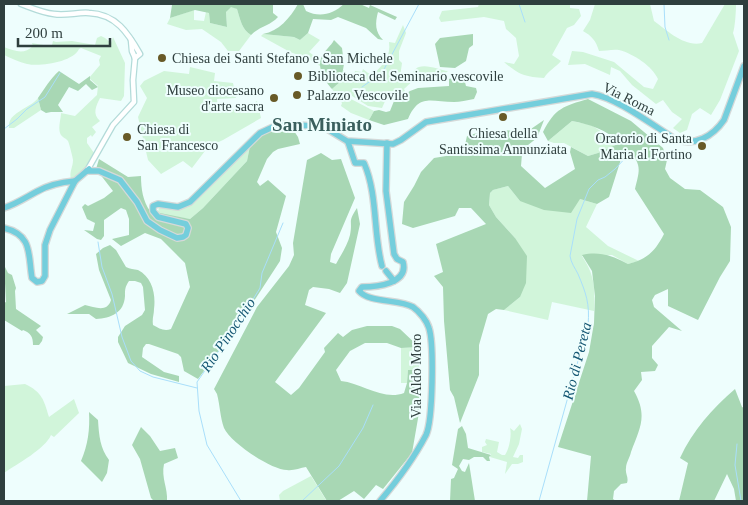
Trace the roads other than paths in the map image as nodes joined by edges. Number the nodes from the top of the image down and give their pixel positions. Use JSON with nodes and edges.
{"nodes":[{"id":1,"x":21,"y":4,"type":"edge"},
{"id":2,"x":744,"y":66,"type":"edge"},
{"id":3,"x":348,"y":142,"type":"junction"},
{"id":4,"x":387,"y":144,"type":"junction"},
{"id":5,"x":88,"y":170,"type":"junction"},
{"id":6,"x":75,"y":180,"type":"junction"},
{"id":7,"x":4,"y":208,"type":"edge"},
{"id":8,"x":4,"y":228,"type":"edge"},
{"id":9,"x":394,"y":281,"type":"junction"},
{"id":10,"x":380,"y":501,"type":"edge"}],
"edges":[{"from":1,"to":5,"type":"street"},
{"from":2,"to":4,"type":"main road","name":"Via Roma"},
{"from":3,"to":4,"type":"main road"},
{"from":3,"to":5,"type":"main road"},
{"from":3,"to":9,"type":"main road"},
{"from":4,"to":9,"type":"main road"},
{"from":5,"to":6,"type":"main road"},
{"from":6,"to":7,"type":"main road"},
{"from":6,"to":8,"type":"main road"},
{"from":9,"to":10,"type":"main road","name":"Via Aldo Moro"}]}
